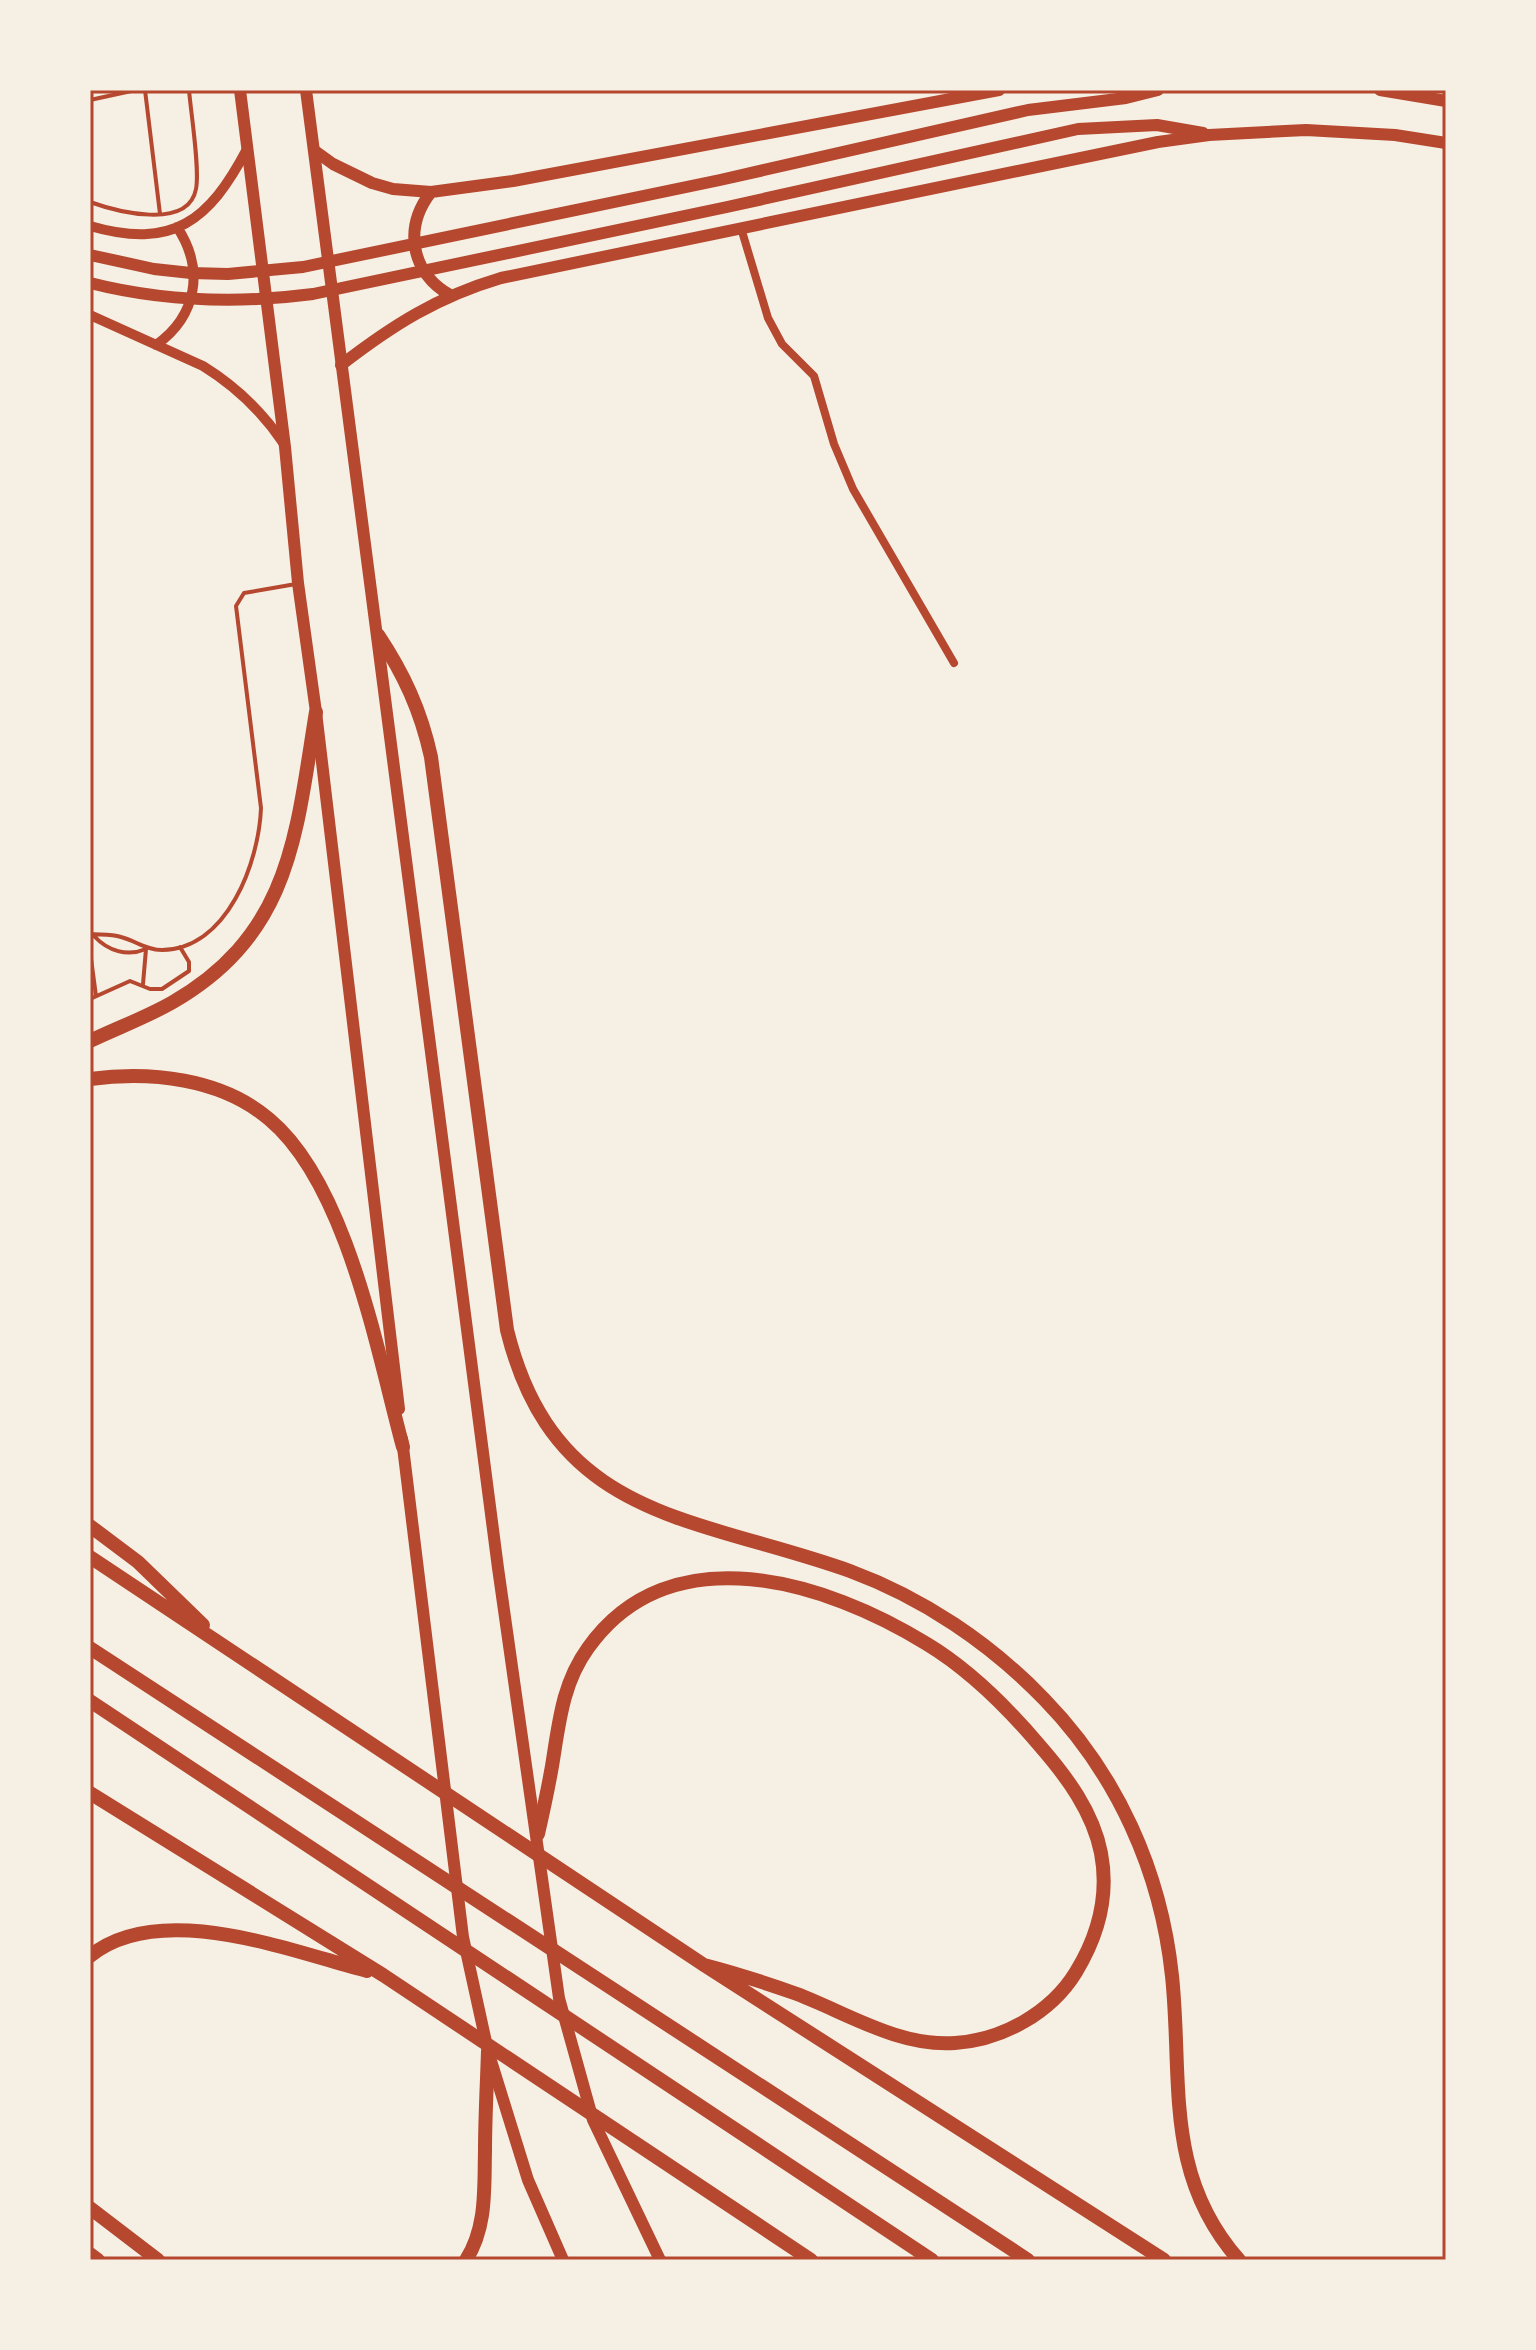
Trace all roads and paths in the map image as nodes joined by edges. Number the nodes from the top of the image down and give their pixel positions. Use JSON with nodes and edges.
{"nodes":[{"id":1,"x":136,"y":90,"type":"edge"},
{"id":2,"x":145,"y":90,"type":"edge"},
{"id":3,"x":189,"y":90,"type":"edge"},
{"id":4,"x":240,"y":90,"type":"edge"},
{"id":5,"x":306,"y":90,"type":"edge"},
{"id":6,"x":999,"y":90,"type":"edge"},
{"id":7,"x":1158,"y":90,"type":"edge"},
{"id":8,"x":1380,"y":90,"type":"edge"},
{"id":9,"x":90,"y":100,"type":"edge"},
{"id":10,"x":1446,"y":101,"type":"edge"},
{"id":11,"x":1209,"y":135,"type":"junction"},
{"id":12,"x":1446,"y":143,"type":"edge"},
{"id":13,"x":247,"y":149,"type":"junction"},
{"id":14,"x":315,"y":151,"type":"junction"},
{"id":15,"x":431,"y":192,"type":"junction"},
{"id":16,"x":90,"y":202,"type":"edge"},
{"id":17,"x":160,"y":214,"type":"junction"},
{"id":18,"x":90,"y":226,"type":"edge"},
{"id":19,"x":177,"y":227,"type":"junction"},
{"id":20,"x":741,"y":228,"type":"junction"},
{"id":21,"x":90,"y":255,"type":"edge"},
{"id":22,"x":90,"y":283,"type":"edge"},
{"id":23,"x":450,"y":295,"type":"junction"},
{"id":24,"x":90,"y":315,"type":"edge"},
{"id":25,"x":156,"y":345,"type":"junction"},
{"id":26,"x":341,"y":365,"type":"junction"},
{"id":27,"x":285,"y":447,"type":"junction"},
{"id":28,"x":298,"y":583,"type":"junction"},
{"id":29,"x":378,"y":635,"type":"junction"},
{"id":30,"x":954,"y":663,"type":"dead end"},
{"id":31,"x":316,"y":712,"type":"junction"},
{"id":32,"x":92,"y":935,"type":"edge"},
{"id":33,"x":180,"y":947,"type":"junction"},
{"id":34,"x":146,"y":949,"type":"junction"},
{"id":35,"x":90,"y":951,"type":"edge"},
{"id":36,"x":143,"y":984,"type":"junction"},
{"id":37,"x":93,"y":998,"type":"edge"},
{"id":38,"x":90,"y":1041,"type":"edge"},
{"id":39,"x":90,"y":1079,"type":"edge"},
{"id":40,"x":403,"y":1447,"type":"junction"},
{"id":41,"x":90,"y":1526,"type":"edge"},
{"id":42,"x":90,"y":1557,"type":"edge"},
{"id":43,"x":90,"y":1648,"type":"edge"},
{"id":44,"x":233,"y":1653,"type":"junction"},
{"id":45,"x":90,"y":1701,"type":"edge"},
{"id":46,"x":90,"y":1793,"type":"edge"},
{"id":47,"x":538,"y":1834,"type":"junction"},
{"id":48,"x":90,"y":1956,"type":"edge"},
{"id":49,"x":704,"y":1965,"type":"junction"},
{"id":50,"x":383,"y":1975,"type":"junction"},
{"id":51,"x":488,"y":2051,"type":"junction"},
{"id":52,"x":90,"y":2208,"type":"edge"},
{"id":53,"x":90,"y":2254,"type":"edge"},
{"id":54,"x":98,"y":2260,"type":"edge"},
{"id":55,"x":158,"y":2260,"type":"edge"},
{"id":56,"x":466,"y":2260,"type":"edge"},
{"id":57,"x":563,"y":2260,"type":"edge"},
{"id":58,"x":660,"y":2260,"type":"edge"},
{"id":59,"x":811,"y":2260,"type":"edge"},
{"id":60,"x":932,"y":2260,"type":"edge"},
{"id":61,"x":1028,"y":2260,"type":"edge"},
{"id":62,"x":1164,"y":2260,"type":"edge"},
{"id":63,"x":1239,"y":2260,"type":"edge"}],
"edges":[{"from":1,"to":9,"type":"lane"},
{"from":2,"to":17,"type":"lane"},
{"from":3,"to":17,"type":"lane"},
{"from":4,"to":13,"type":"main road"},
{"from":5,"to":14,"type":"main road"},
{"from":6,"to":15,"type":"main road"},
{"from":7,"to":21,"type":"main road"},
{"from":8,"to":10,"type":"main road"},
{"from":11,"to":12,"type":"main road"},
{"from":11,"to":20,"type":"main road"},
{"from":11,"to":22,"type":"main road"},
{"from":13,"to":19,"type":"street"},
{"from":13,"to":27,"type":"main road"},
{"from":14,"to":15,"type":"main road"},
{"from":14,"to":26,"type":"main road"},
{"from":15,"to":23,"type":"main road"},
{"from":16,"to":17,"type":"lane"},
{"from":18,"to":19,"type":"street"},
{"from":19,"to":25,"type":"street"},
{"from":20,"to":23,"type":"main road"},
{"from":20,"to":30,"type":"street"},
{"from":23,"to":26,"type":"main road"},
{"from":24,"to":25,"type":"street"},
{"from":25,"to":27,"type":"street"},
{"from":26,"to":29,"type":"main road"},
{"from":27,"to":28,"type":"main road"},
{"from":28,"to":31,"type":"main road"},
{"from":28,"to":33,"type":"lane"},
{"from":29,"to":47,"type":"main road"},
{"from":29,"to":63,"type":"highway"},
{"from":31,"to":38,"type":"highway"},
{"from":31,"to":40,"type":"main road"},
{"from":32,"to":34,"type":"lane"},
{"from":32,"to":34,"type":"lane"},
{"from":33,"to":34,"type":"lane"},
{"from":33,"to":36,"type":"lane"},
{"from":34,"to":36,"type":"lane"},
{"from":35,"to":37,"type":"lane"},
{"from":36,"to":37,"type":"lane"},
{"from":39,"to":40,"type":"highway"},
{"from":40,"to":51,"type":"main road"},
{"from":41,"to":44,"type":"highway"},
{"from":42,"to":44,"type":"highway"},
{"from":43,"to":61,"type":"highway"},
{"from":44,"to":49,"type":"highway"},
{"from":45,"to":60,"type":"highway"},
{"from":46,"to":50,"type":"highway"},
{"from":47,"to":49,"type":"highway"},
{"from":47,"to":58,"type":"main road"},
{"from":48,"to":50,"type":"highway"},
{"from":49,"to":62,"type":"highway"},
{"from":50,"to":59,"type":"highway"},
{"from":51,"to":56,"type":"highway"},
{"from":51,"to":57,"type":"main road"},
{"from":52,"to":55,"type":"highway"},
{"from":53,"to":54,"type":"highway"}]}
